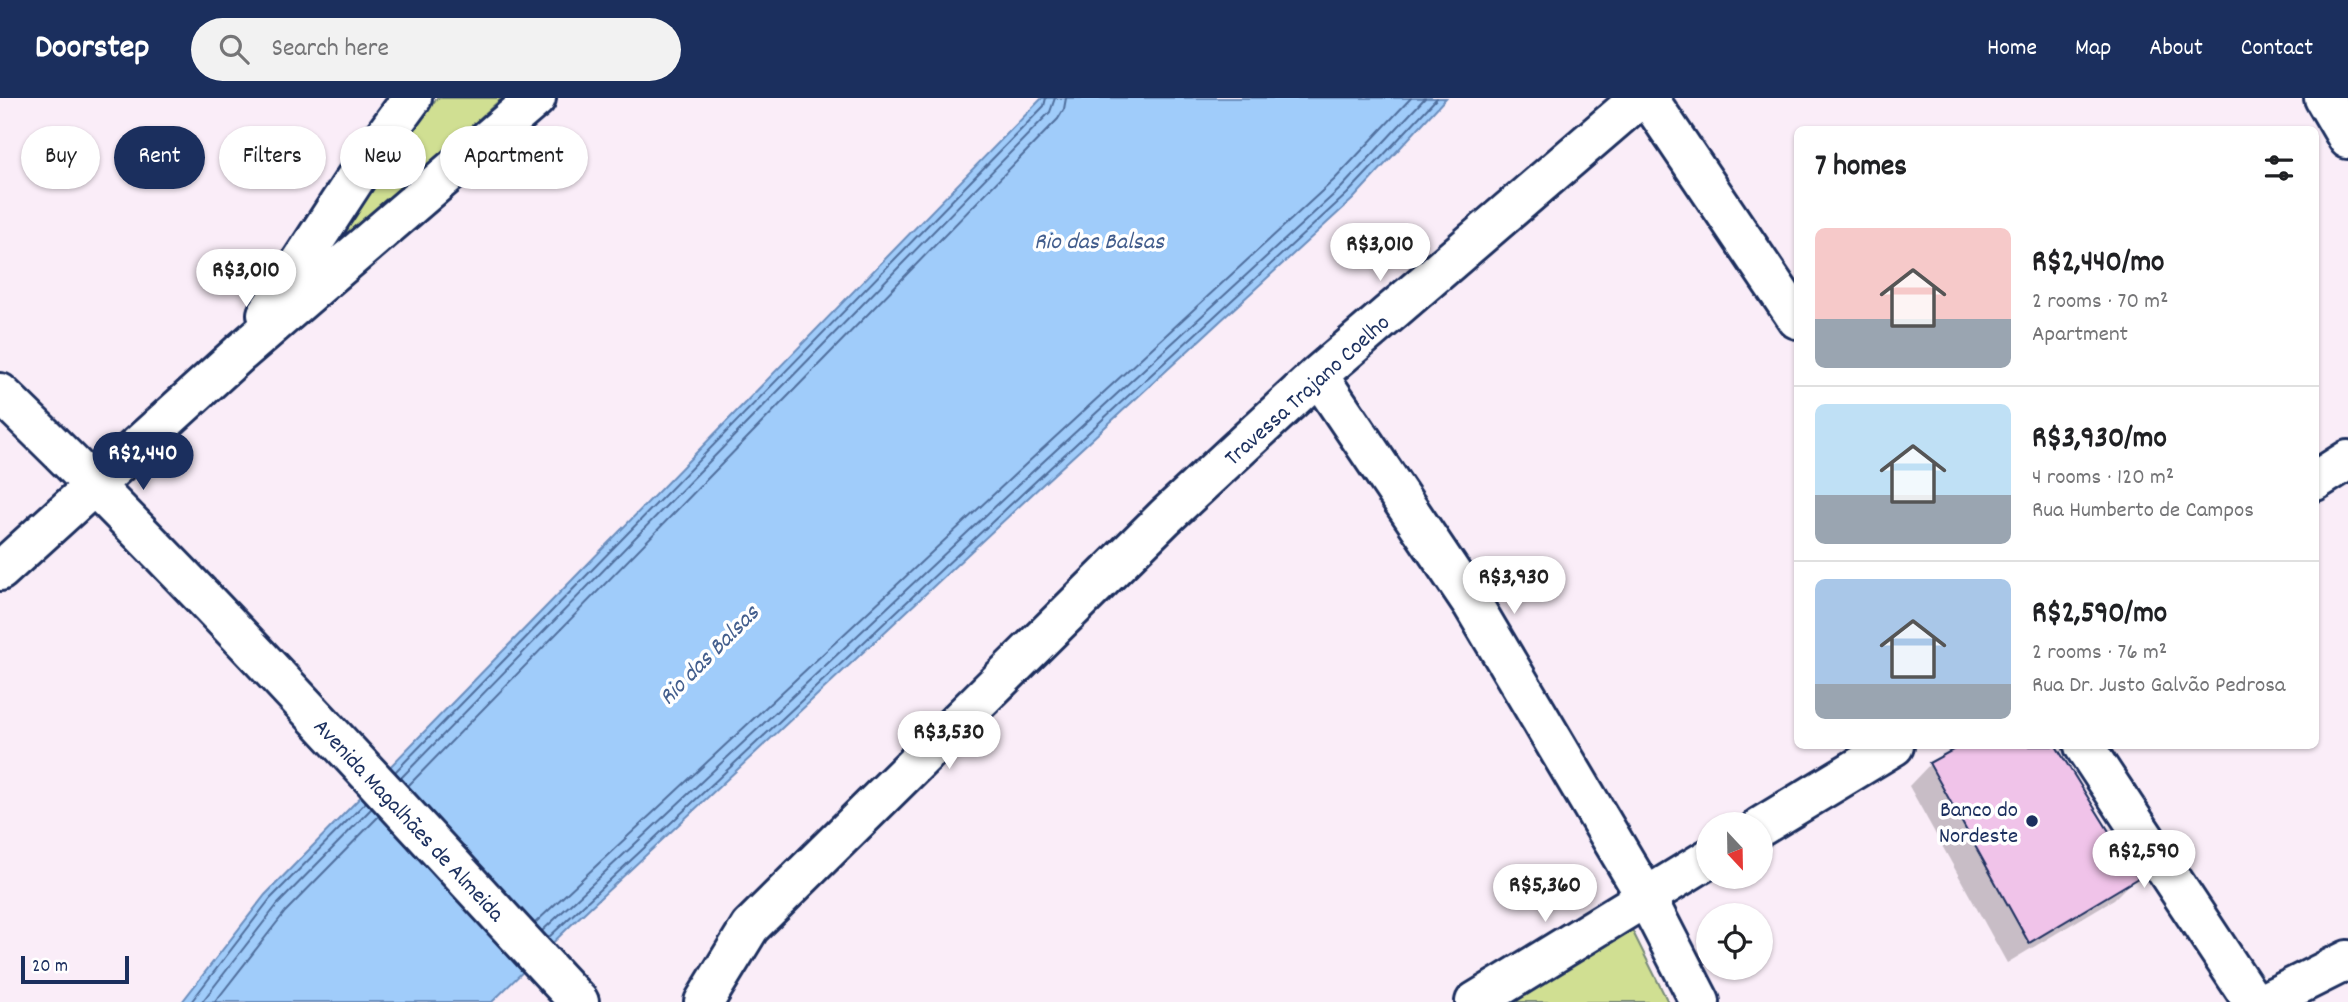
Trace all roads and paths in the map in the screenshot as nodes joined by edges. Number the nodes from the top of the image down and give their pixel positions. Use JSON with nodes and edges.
{"nodes":[{"id":1,"x":412,"y":98,"type":"edge"},
{"id":2,"x":536,"y":98,"type":"edge"},
{"id":3,"x":1640,"y":98,"type":"edge"},
{"id":4,"x":1648,"y":98,"type":"edge"},
{"id":5,"x":2324,"y":98,"type":"edge"},
{"id":6,"x":2348,"y":139,"type":"edge"},
{"id":7,"x":1794,"y":315,"type":"edge"},
{"id":8,"x":240,"y":354,"type":"junction"},
{"id":9,"x":1318,"y":375,"type":"junction"},
{"id":10,"x":0,"y":393,"type":"edge"},
{"id":11,"x":2348,"y":460,"type":"edge"},
{"id":12,"x":2319,"y":478,"type":"edge"},
{"id":13,"x":96,"y":485,"type":"junction"},
{"id":14,"x":0,"y":571,"type":"edge"},
{"id":15,"x":1889,"y":749,"type":"edge"},
{"id":16,"x":2086,"y":749,"type":"edge"},
{"id":17,"x":1773,"y":819,"type":"edge"},
{"id":18,"x":1696,"y":866,"type":"edge"},
{"id":19,"x":1646,"y":897,"type":"junction"},
{"id":20,"x":2348,"y":960,"type":"edge"},
{"id":21,"x":579,"y":1002,"type":"edge"},
{"id":22,"x":704,"y":1002,"type":"edge"},
{"id":23,"x":1475,"y":1002,"type":"edge"},
{"id":24,"x":1700,"y":1002,"type":"edge"},
{"id":25,"x":2253,"y":1002,"type":"edge"},
{"id":26,"x":2264,"y":1002,"type":"edge"}],
"edges":[{"from":1,"to":8,"type":"street"},
{"from":2,"to":8,"type":"street"},
{"from":3,"to":9,"type":"street","name":"Travessa Trajano Coelho"},
{"from":4,"to":7,"type":"street"},
{"from":5,"to":6,"type":"street"},
{"from":8,"to":13,"type":"street"},
{"from":9,"to":19,"type":"street"},
{"from":9,"to":22,"type":"street","name":"Travessa Trajano Coelho"},
{"from":10,"to":13,"type":"street","name":"Avenida Magalhães de Almeida"},
{"from":11,"to":12,"type":"street"},
{"from":13,"to":14,"type":"street"},
{"from":13,"to":21,"type":"street","name":"Avenida Magalhães de Almeida"},
{"from":15,"to":17,"type":"street"},
{"from":16,"to":25,"type":"street"},
{"from":18,"to":19,"type":"street"},
{"from":19,"to":23,"type":"street"},
{"from":19,"to":24,"type":"street"},
{"from":20,"to":26,"type":"street"}]}
